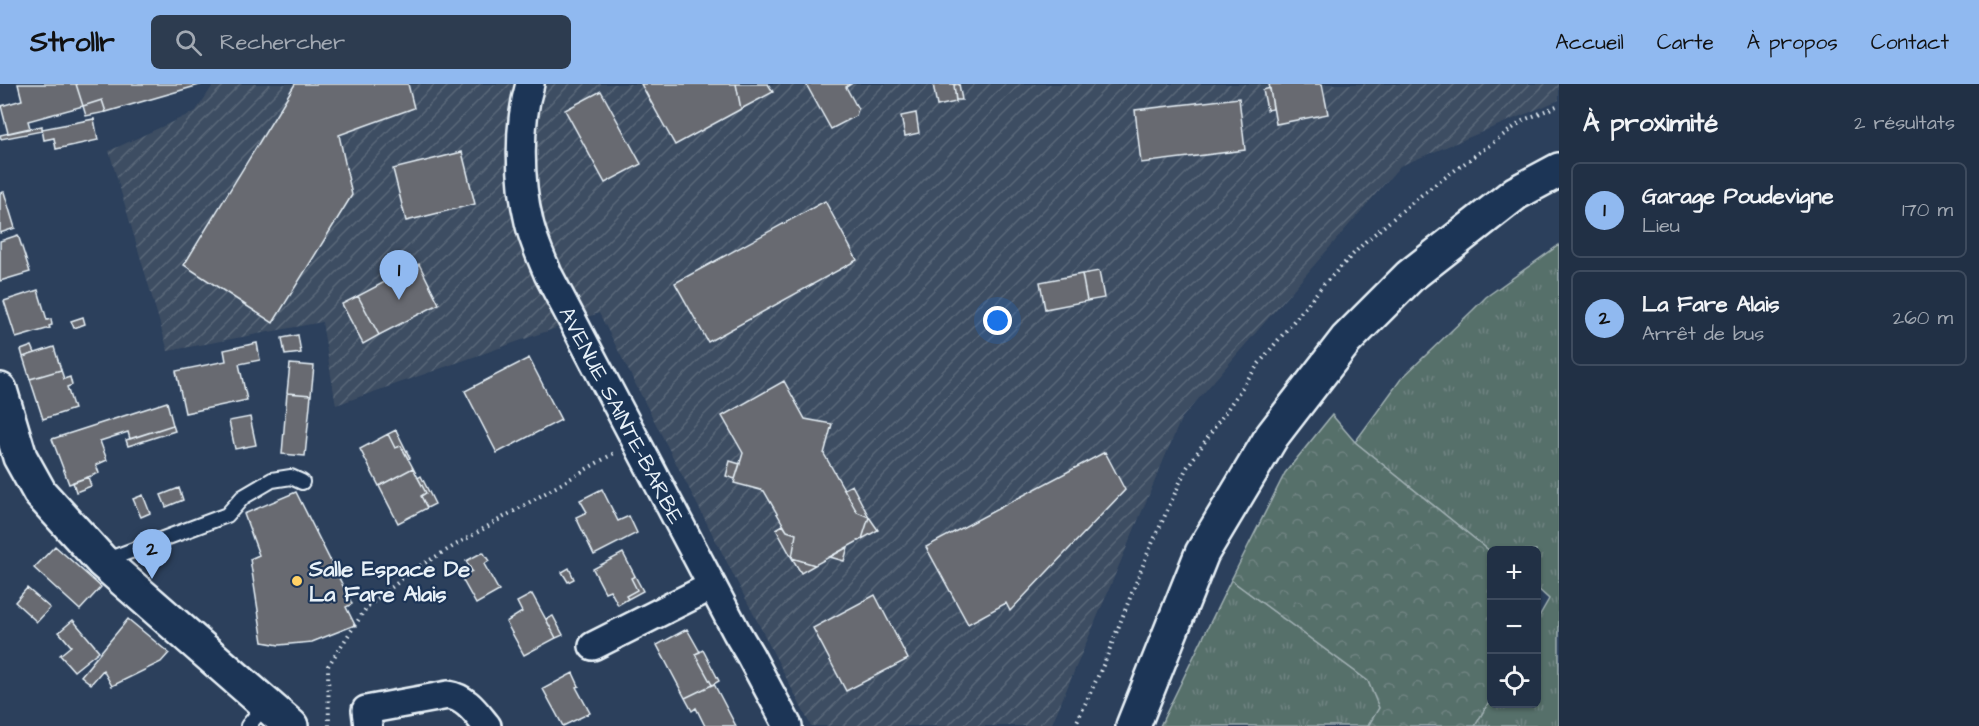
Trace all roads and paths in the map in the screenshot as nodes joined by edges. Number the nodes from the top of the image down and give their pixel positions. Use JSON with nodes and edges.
{"nodes":[{"id":1,"x":530,"y":84,"type":"edge"},
{"id":2,"x":1559,"y":170,"type":"edge"},
{"id":3,"x":0,"y":390,"type":"edge"},
{"id":4,"x":635,"y":441,"type":"junction"},
{"id":5,"x":10,"y":459,"type":"edge"},
{"id":6,"x":302,"y":482,"type":"dead end"},
{"id":7,"x":102,"y":561,"type":"junction"},
{"id":8,"x":712,"y":586,"type":"junction"},
{"id":9,"x":593,"y":646,"type":"dead end"},
{"id":10,"x":257,"y":715,"type":"edge"},
{"id":11,"x":291,"y":726,"type":"edge"},
{"id":12,"x":328,"y":726,"type":"edge"},
{"id":13,"x":368,"y":726,"type":"edge"},
{"id":14,"x":487,"y":726,"type":"edge"},
{"id":15,"x":788,"y":726,"type":"edge"},
{"id":16,"x":1133,"y":726,"type":"edge"}],
"edges":[{"from":1,"to":4,"type":"street","name":"AVENUE SAINTE-BARBE"},
{"from":2,"to":16,"type":"main road"},
{"from":3,"to":5,"type":"main road"},
{"from":4,"to":8,"type":"street","name":"AVENUE SAINTE-BARBE"},
{"from":4,"to":12,"type":"path"},
{"from":5,"to":7,"type":"main road"},
{"from":6,"to":7,"type":"lane"},
{"from":7,"to":10,"type":"main road"},
{"from":8,"to":9,"type":"street"},
{"from":8,"to":15,"type":"street","name":"AVENUE SAINTE-BARBE"},
{"from":10,"to":11,"type":"main road"},
{"from":13,"to":14,"type":"street"}]}
